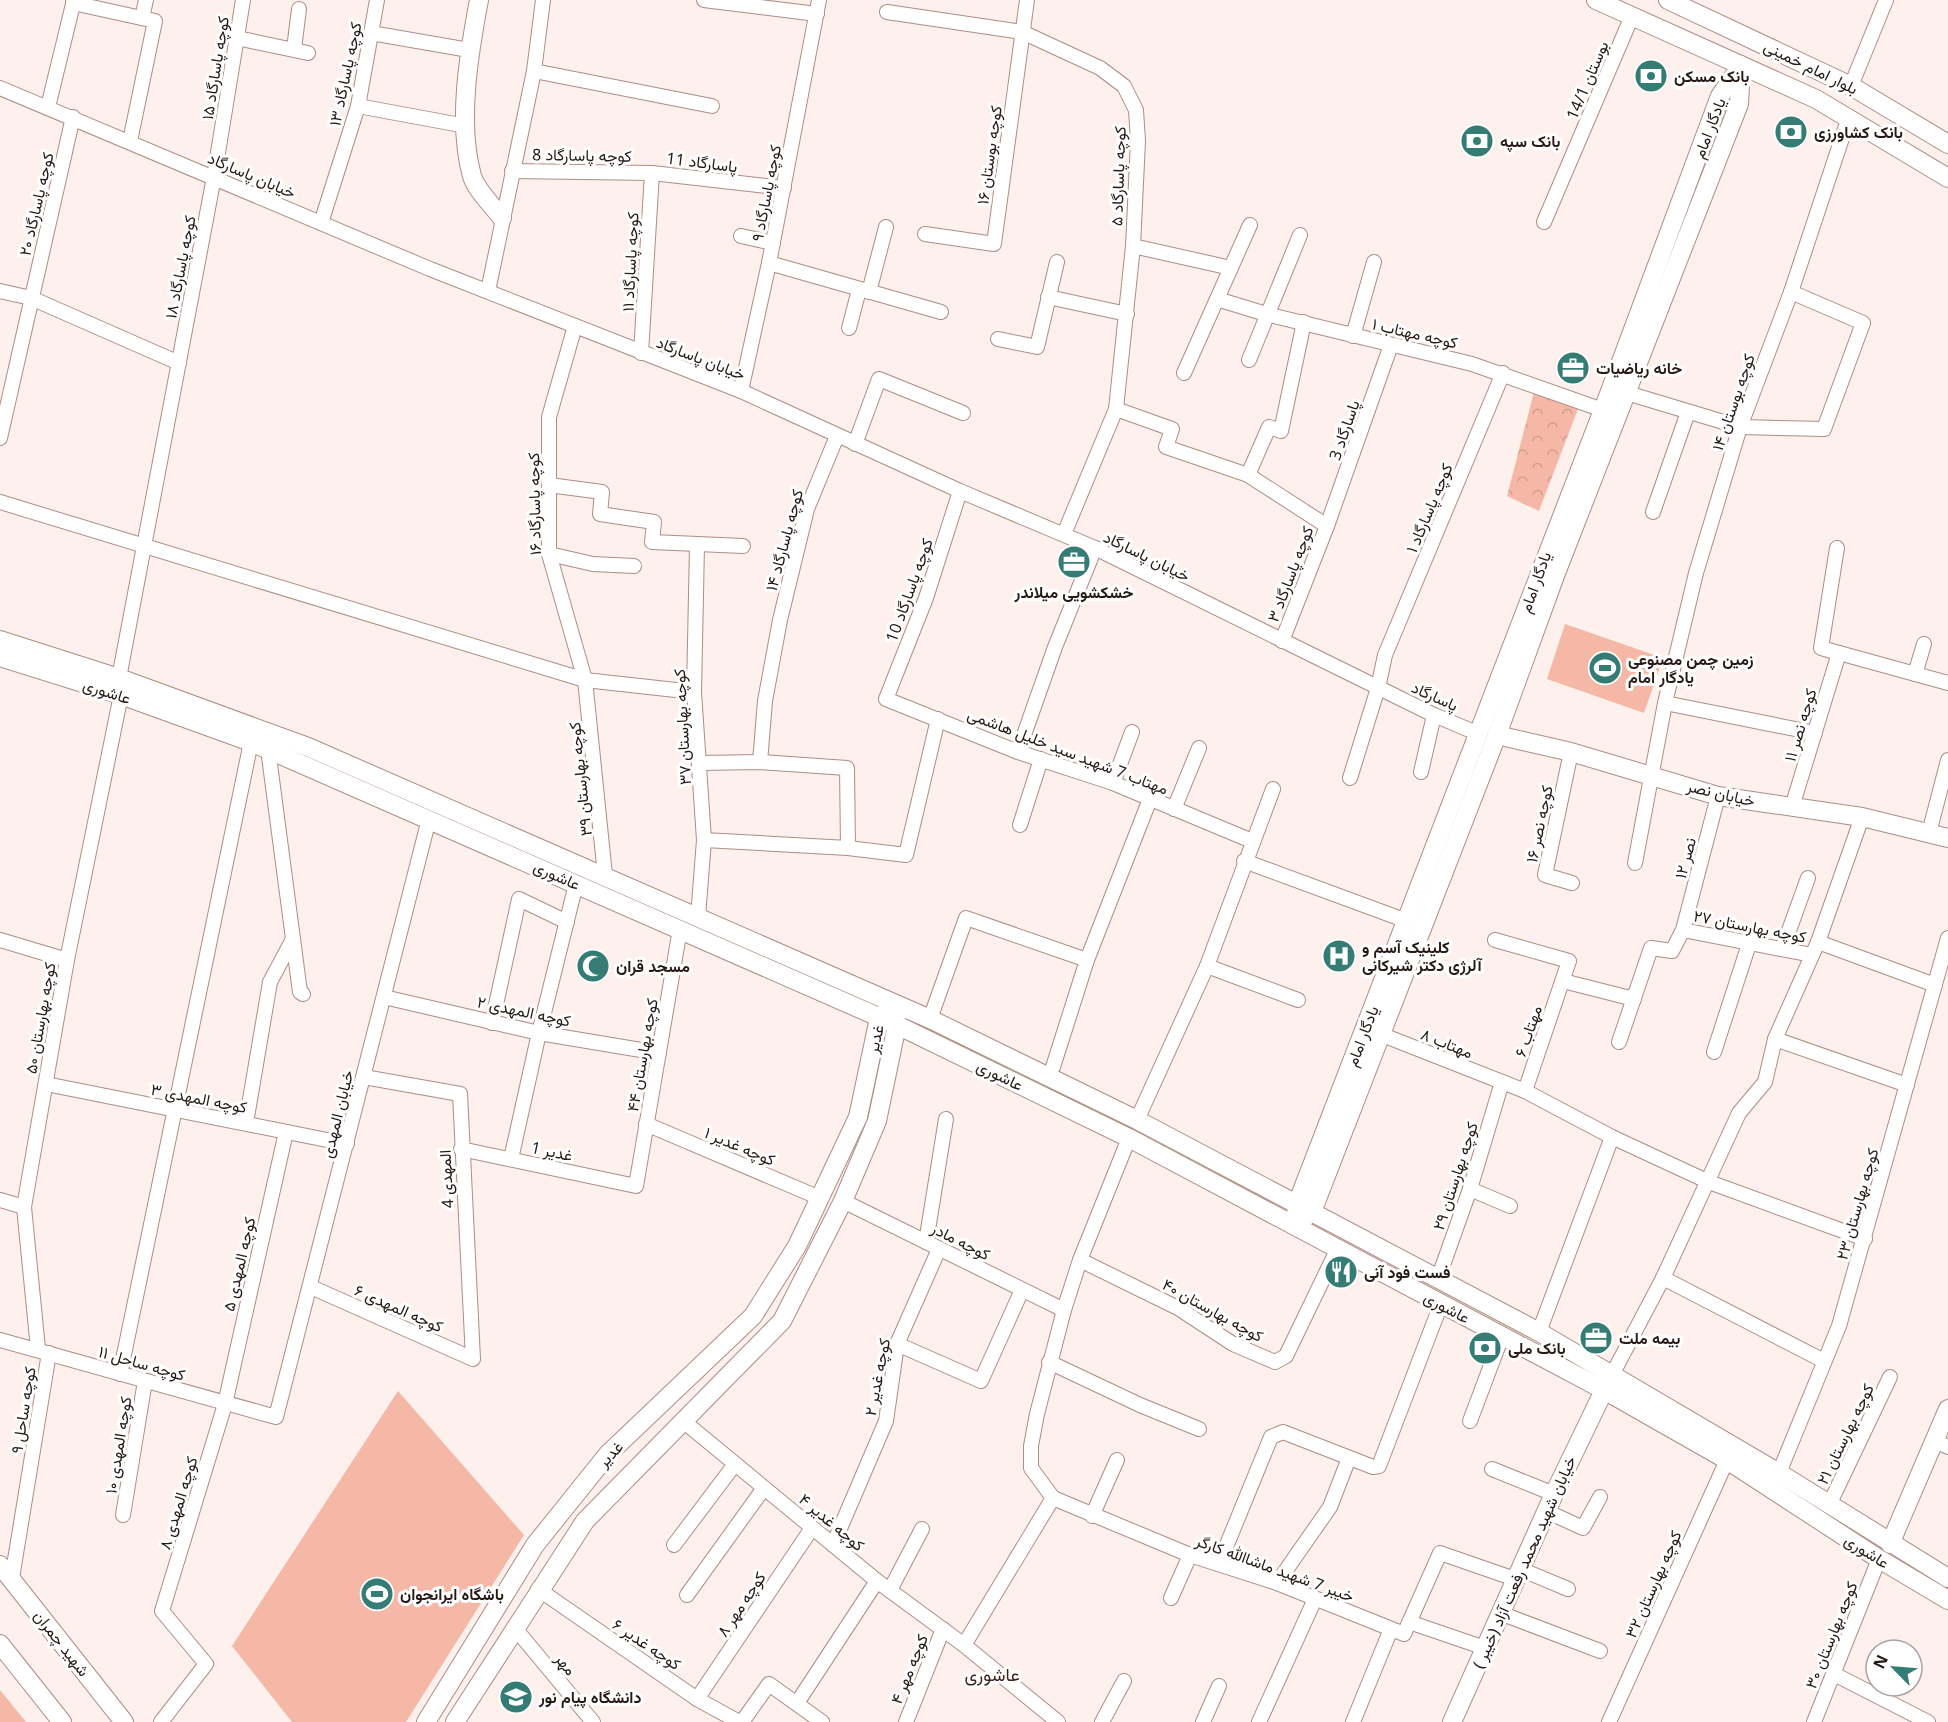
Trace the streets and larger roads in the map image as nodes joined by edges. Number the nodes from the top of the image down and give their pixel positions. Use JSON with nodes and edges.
{"nodes":[{"id":1,"x":146,"y":0,"type":"edge"},
{"id":2,"x":243,"y":0,"type":"edge"},
{"id":3,"x":376,"y":0,"type":"edge"},
{"id":4,"x":479,"y":0,"type":"edge"},
{"id":5,"x":543,"y":0,"type":"edge"},
{"id":6,"x":704,"y":0,"type":"edge"},
{"id":7,"x":1027,"y":0,"type":"edge"},
{"id":8,"x":1596,"y":0,"type":"edge"},
{"id":9,"x":1886,"y":0,"type":"edge"},
{"id":10,"x":73,"y":2,"type":"edge"},
{"id":11,"x":1677,"y":2,"type":"edge"},
{"id":12,"x":818,"y":7,"type":"edge"},
{"id":13,"x":299,"y":9,"type":"dead end"},
{"id":14,"x":887,"y":12,"type":"dead end"},
{"id":15,"x":1632,"y":16,"type":"junction"},
{"id":16,"x":142,"y":18,"type":"junction"},
{"id":17,"x":1022,"y":32,"type":"junction"},
{"id":18,"x":371,"y":33,"type":"junction"},
{"id":19,"x":237,"y":38,"type":"junction"},
{"id":20,"x":294,"y":49,"type":"junction"},
{"id":21,"x":469,"y":50,"type":"junction"},
{"id":22,"x":308,"y":53,"type":"dead end"},
{"id":23,"x":1741,"y":65,"type":"junction"},
{"id":24,"x":534,"y":71,"type":"junction"},
{"id":25,"x":1851,"y":86,"type":"junction"},
{"id":26,"x":0,"y":88,"type":"edge"},
{"id":27,"x":358,"y":106,"type":"junction"},
{"id":28,"x":712,"y":106,"type":"dead end"},
{"id":29,"x":48,"y":107,"type":"junction"},
{"id":30,"x":72,"y":117,"type":"junction"},
{"id":31,"x":1849,"y":117,"type":"junction"},
{"id":32,"x":466,"y":126,"type":"junction"},
{"id":33,"x":130,"y":141,"type":"junction"},
{"id":34,"x":1948,"y":144,"type":"edge"},
{"id":35,"x":512,"y":171,"type":"junction"},
{"id":36,"x":652,"y":173,"type":"junction"},
{"id":37,"x":214,"y":177,"type":"junction"},
{"id":38,"x":1948,"y":178,"type":"edge"},
{"id":39,"x":784,"y":188,"type":"junction"},
{"id":40,"x":502,"y":218,"type":"junction"},
{"id":41,"x":1544,"y":222,"type":"dead end"},
{"id":42,"x":321,"y":223,"type":"junction"},
{"id":43,"x":1250,"y":225,"type":"dead end"},
{"id":44,"x":886,"y":227,"type":"dead end"},
{"id":45,"x":925,"y":234,"type":"dead end"},
{"id":46,"x":1300,"y":235,"type":"dead end"},
{"id":47,"x":741,"y":236,"type":"dead end"},
{"id":48,"x":773,"y":243,"type":"junction"},
{"id":49,"x":1132,"y":246,"type":"junction"},
{"id":50,"x":1057,"y":262,"type":"dead end"},
{"id":51,"x":1374,"y":262,"type":"dead end"},
{"id":52,"x":769,"y":263,"type":"junction"},
{"id":53,"x":1231,"y":268,"type":"junction"},
{"id":54,"x":0,"y":291,"type":"edge"},
{"id":55,"x":488,"y":291,"type":"junction"},
{"id":56,"x":864,"y":291,"type":"junction"},
{"id":57,"x":1791,"y":292,"type":"junction"},
{"id":58,"x":1048,"y":297,"type":"junction"},
{"id":59,"x":31,"y":298,"type":"junction"},
{"id":60,"x":1217,"y":299,"type":"junction"},
{"id":61,"x":941,"y":312,"type":"dead end"},
{"id":62,"x":1127,"y":314,"type":"junction"},
{"id":63,"x":1266,"y":314,"type":"junction"},
{"id":64,"x":1304,"y":322,"type":"junction"},
{"id":65,"x":574,"y":326,"type":"junction"},
{"id":66,"x":849,"y":328,"type":"dead end"},
{"id":67,"x":1353,"y":336,"type":"junction"},
{"id":68,"x":998,"y":339,"type":"dead end"},
{"id":69,"x":1391,"y":345,"type":"junction"},
{"id":70,"x":641,"y":353,"type":"junction"},
{"id":71,"x":1249,"y":360,"type":"dead end"},
{"id":72,"x":179,"y":363,"type":"junction"},
{"id":73,"x":1185,"y":373,"type":"dead end"},
{"id":74,"x":1503,"y":373,"type":"junction"},
{"id":75,"x":741,"y":391,"type":"junction"},
{"id":76,"x":1627,"y":393,"type":"junction"},
{"id":77,"x":1116,"y":409,"type":"junction"},
{"id":78,"x":1603,"y":410,"type":"junction"},
{"id":79,"x":1688,"y":412,"type":"junction"},
{"id":80,"x":963,"y":413,"type":"dead end"},
{"id":81,"x":1740,"y":427,"type":"junction"},
{"id":82,"x":837,"y":436,"type":"junction"},
{"id":83,"x":0,"y":438,"type":"edge"},
{"id":84,"x":855,"y":444,"type":"junction"},
{"id":85,"x":1248,"y":475,"type":"junction"},
{"id":86,"x":549,"y":485,"type":"junction"},
{"id":87,"x":960,"y":491,"type":"junction"},
{"id":88,"x":0,"y":502,"type":"edge"},
{"id":89,"x":1653,"y":512,"type":"dead end"},
{"id":90,"x":1327,"y":526,"type":"junction"},
{"id":91,"x":1064,"y":534,"type":"junction"},
{"id":92,"x":697,"y":545,"type":"junction"},
{"id":93,"x":743,"y":546,"type":"dead end"},
{"id":94,"x":145,"y":547,"type":"junction"},
{"id":95,"x":1095,"y":548,"type":"junction"},
{"id":96,"x":1837,"y":548,"type":"dead end"},
{"id":97,"x":549,"y":554,"type":"junction"},
{"id":98,"x":634,"y":566,"type":"dead end"},
{"id":99,"x":1548,"y":570,"type":"junction"},
{"id":100,"x":0,"y":639,"type":"edge"},
{"id":101,"x":1282,"y":641,"type":"junction"},
{"id":102,"x":1924,"y":645,"type":"dead end"},
{"id":103,"x":1839,"y":653,"type":"junction"},
{"id":104,"x":0,"y":657,"type":"edge"},
{"id":105,"x":1915,"y":674,"type":"junction"},
{"id":106,"x":585,"y":680,"type":"junction"},
{"id":107,"x":1948,"y":683,"type":"edge"},
{"id":108,"x":120,"y":687,"type":"junction"},
{"id":109,"x":1378,"y":688,"type":"junction"},
{"id":110,"x":694,"y":693,"type":"junction"},
{"id":111,"x":886,"y":699,"type":"joint"},
{"id":112,"x":1665,"y":703,"type":"junction"},
{"id":113,"x":1434,"y":715,"type":"junction"},
{"id":114,"x":938,"y":719,"type":"junction"},
{"id":115,"x":1132,"y":732,"type":"dead end"},
{"id":116,"x":1815,"y":733,"type":"junction"},
{"id":117,"x":1488,"y":734,"type":"junction"},
{"id":118,"x":251,"y":742,"type":"junction"},
{"id":119,"x":1198,"y":748,"type":"dead end"},
{"id":120,"x":268,"y":749,"type":"junction"},
{"id":121,"x":1018,"y":752,"type":"junction"},
{"id":122,"x":1570,"y":752,"type":"junction"},
{"id":123,"x":1041,"y":759,"type":"junction"},
{"id":124,"x":1948,"y":760,"type":"edge"},
{"id":125,"x":760,"y":762,"type":"junction"},
{"id":126,"x":700,"y":763,"type":"junction"},
{"id":127,"x":1421,"y":772,"type":"dead end"},
{"id":128,"x":1651,"y":776,"type":"junction"},
{"id":129,"x":1350,"y":778,"type":"dead end"},
{"id":130,"x":1113,"y":783,"type":"junction"},
{"id":131,"x":1273,"y":789,"type":"dead end"},
{"id":132,"x":1718,"y":796,"type":"junction"},
{"id":133,"x":1150,"y":799,"type":"junction"},
{"id":134,"x":1792,"y":807,"type":"junction"},
{"id":135,"x":1174,"y":809,"type":"junction"},
{"id":136,"x":1862,"y":817,"type":"junction"},
{"id":137,"x":429,"y":819,"type":"junction"},
{"id":138,"x":1020,"y":825,"type":"dead end"},
{"id":139,"x":1929,"y":833,"type":"junction"},
{"id":140,"x":1948,"y":838,"type":"edge"},
{"id":141,"x":704,"y":840,"type":"junction"},
{"id":142,"x":1252,"y":841,"type":"junction"},
{"id":143,"x":848,"y":848,"type":"junction"},
{"id":144,"x":1244,"y":861,"type":"junction"},
{"id":145,"x":1635,"y":863,"type":"dead end"},
{"id":146,"x":605,"y":875,"type":"junction"},
{"id":147,"x":1808,"y":878,"type":"dead end"},
{"id":148,"x":1572,"y":883,"type":"dead end"},
{"id":149,"x":576,"y":884,"type":"junction"},
{"id":150,"x":698,"y":917,"type":"junction"},
{"id":151,"x":1407,"y":921,"type":"junction"},
{"id":152,"x":567,"y":922,"type":"junction"},
{"id":153,"x":680,"y":929,"type":"junction"},
{"id":154,"x":1683,"y":930,"type":"junction"},
{"id":155,"x":1948,"y":938,"type":"edge"},
{"id":156,"x":293,"y":939,"type":"junction"},
{"id":157,"x":0,"y":940,"type":"edge"},
{"id":158,"x":1495,"y":940,"type":"dead end"},
{"id":159,"x":1750,"y":941,"type":"junction"},
{"id":160,"x":1784,"y":947,"type":"junction"},
{"id":161,"x":1815,"y":948,"type":"junction"},
{"id":162,"x":67,"y":960,"type":"junction"},
{"id":163,"x":1087,"y":960,"type":"junction"},
{"id":164,"x":1206,"y":966,"type":"junction"},
{"id":165,"x":1563,"y":981,"type":"junction"},
{"id":166,"x":1935,"y":985,"type":"junction"},
{"id":167,"x":303,"y":994,"type":"dead end"},
{"id":168,"x":384,"y":997,"type":"junction"},
{"id":169,"x":1634,"y":999,"type":"junction"},
{"id":170,"x":1298,"y":1000,"type":"dead end"},
{"id":171,"x":894,"y":1004,"type":"junction"},
{"id":172,"x":879,"y":1018,"type":"junction"},
{"id":173,"x":930,"y":1018,"type":"junction"},
{"id":174,"x":492,"y":1023,"type":"junction"},
{"id":175,"x":897,"y":1025,"type":"junction"},
{"id":176,"x":539,"y":1033,"type":"junction"},
{"id":177,"x":1380,"y":1034,"type":"junction"},
{"id":178,"x":1775,"y":1038,"type":"junction"},
{"id":179,"x":1619,"y":1042,"type":"dead end"},
{"id":180,"x":1714,"y":1052,"type":"dead end"},
{"id":181,"x":659,"y":1053,"type":"junction"},
{"id":182,"x":1053,"y":1067,"type":"dead end"},
{"id":183,"x":364,"y":1077,"type":"junction"},
{"id":184,"x":1502,"y":1082,"type":"junction"},
{"id":185,"x":46,"y":1084,"type":"junction"},
{"id":186,"x":1907,"y":1085,"type":"junction"},
{"id":187,"x":1525,"y":1091,"type":"junction"},
{"id":188,"x":173,"y":1111,"type":"junction"},
{"id":189,"x":858,"y":1117,"type":"junction"},
{"id":190,"x":946,"y":1119,"type":"dead end"},
{"id":191,"x":1137,"y":1120,"type":"junction"},
{"id":192,"x":877,"y":1121,"type":"junction"},
{"id":193,"x":246,"y":1123,"type":"junction"},
{"id":194,"x":646,"y":1124,"type":"junction"},
{"id":195,"x":286,"y":1132,"type":"junction"},
{"id":196,"x":1612,"y":1137,"type":"junction"},
{"id":197,"x":1129,"y":1138,"type":"junction"},
{"id":198,"x":347,"y":1144,"type":"junction"},
{"id":199,"x":461,"y":1149,"type":"junction"},
{"id":200,"x":511,"y":1160,"type":"junction"},
{"id":201,"x":1316,"y":1177,"type":"junction"},
{"id":202,"x":1709,"y":1182,"type":"junction"},
{"id":203,"x":636,"y":1186,"type":"joint"},
{"id":204,"x":1470,"y":1189,"type":"junction"},
{"id":205,"x":820,"y":1198,"type":"junction"},
{"id":206,"x":0,"y":1200,"type":"edge"},
{"id":207,"x":843,"y":1201,"type":"junction"},
{"id":208,"x":1510,"y":1206,"type":"dead end"},
{"id":209,"x":24,"y":1207,"type":"junction"},
{"id":210,"x":1304,"y":1208,"type":"junction"},
{"id":211,"x":1295,"y":1225,"type":"junction"},
{"id":212,"x":1865,"y":1239,"type":"junction"},
{"id":213,"x":926,"y":1242,"type":"junction"},
{"id":214,"x":1338,"y":1248,"type":"junction"},
{"id":215,"x":939,"y":1249,"type":"junction"},
{"id":216,"x":1080,"y":1260,"type":"junction"},
{"id":217,"x":1663,"y":1278,"type":"junction"},
{"id":218,"x":1438,"y":1279,"type":"junction"},
{"id":219,"x":311,"y":1287,"type":"junction"},
{"id":220,"x":1022,"y":1290,"type":"junction"},
{"id":221,"x":1441,"y":1304,"type":"junction"},
{"id":222,"x":1064,"y":1310,"type":"junction"},
{"id":223,"x":1539,"y":1332,"type":"junction"},
{"id":224,"x":1502,"y":1336,"type":"junction"},
{"id":225,"x":0,"y":1340,"type":"edge"},
{"id":226,"x":897,"y":1344,"type":"junction"},
{"id":227,"x":43,"y":1351,"type":"junction"},
{"id":228,"x":473,"y":1359,"type":"joint"},
{"id":229,"x":1824,"y":1361,"type":"junction"},
{"id":230,"x":1050,"y":1362,"type":"junction"},
{"id":231,"x":1613,"y":1373,"type":"junction"},
{"id":232,"x":120,"y":1374,"type":"junction"},
{"id":233,"x":1890,"y":1377,"type":"dead end"},
{"id":234,"x":145,"y":1381,"type":"junction"},
{"id":235,"x":1601,"y":1396,"type":"junction"},
{"id":236,"x":225,"y":1404,"type":"junction"},
{"id":237,"x":1948,"y":1409,"type":"edge"},
{"id":238,"x":276,"y":1417,"type":"joint"},
{"id":239,"x":682,"y":1420,"type":"junction"},
{"id":240,"x":1470,"y":1422,"type":"dead end"},
{"id":241,"x":1199,"y":1429,"type":"dead end"},
{"id":242,"x":1942,"y":1444,"type":"edge"},
{"id":243,"x":1349,"y":1458,"type":"junction"},
{"id":244,"x":1117,"y":1460,"type":"dead end"},
{"id":245,"x":1727,"y":1460,"type":"junction"},
{"id":246,"x":735,"y":1464,"type":"junction"},
{"id":247,"x":1492,"y":1469,"type":"dead end"},
{"id":248,"x":1779,"y":1473,"type":"junction"},
{"id":249,"x":764,"y":1488,"type":"junction"},
{"id":250,"x":1554,"y":1494,"type":"junction"},
{"id":251,"x":1600,"y":1497,"type":"dead end"},
{"id":252,"x":1053,"y":1498,"type":"junction"},
{"id":253,"x":1829,"y":1505,"type":"junction"},
{"id":254,"x":1546,"y":1511,"type":"junction"},
{"id":255,"x":123,"y":1515,"type":"dead end"},
{"id":256,"x":1092,"y":1516,"type":"junction"},
{"id":257,"x":812,"y":1528,"type":"junction"},
{"id":258,"x":922,"y":1529,"type":"dead end"},
{"id":259,"x":1890,"y":1544,"type":"junction"},
{"id":260,"x":675,"y":1545,"type":"dead end"},
{"id":261,"x":832,"y":1545,"type":"junction"},
{"id":262,"x":1190,"y":1555,"type":"junction"},
{"id":263,"x":1879,"y":1559,"type":"junction"},
{"id":264,"x":1218,"y":1564,"type":"junction"},
{"id":265,"x":6,"y":1572,"type":"edge"},
{"id":266,"x":1518,"y":1574,"type":"junction"},
{"id":267,"x":1948,"y":1578,"type":"edge"},
{"id":268,"x":877,"y":1581,"type":"junction"},
{"id":269,"x":1277,"y":1583,"type":"junction"},
{"id":270,"x":538,"y":1589,"type":"junction"},
{"id":271,"x":1568,"y":1589,"type":"dead end"},
{"id":272,"x":890,"y":1590,"type":"junction"},
{"id":273,"x":687,"y":1595,"type":"dead end"},
{"id":274,"x":1171,"y":1598,"type":"dead end"},
{"id":275,"x":1315,"y":1599,"type":"junction"},
{"id":276,"x":1948,"y":1600,"type":"edge"},
{"id":277,"x":1500,"y":1613,"type":"junction"},
{"id":278,"x":1410,"y":1622,"type":"junction"},
{"id":279,"x":514,"y":1627,"type":"junction"},
{"id":280,"x":943,"y":1629,"type":"junction"},
{"id":281,"x":1391,"y":1629,"type":"junction"},
{"id":282,"x":0,"y":1644,"type":"edge"},
{"id":283,"x":964,"y":1645,"type":"junction"},
{"id":284,"x":1485,"y":1648,"type":"junction"},
{"id":285,"x":1600,"y":1651,"type":"dead end"},
{"id":286,"x":1834,"y":1674,"type":"junction"},
{"id":287,"x":1124,"y":1681,"type":"dead end"},
{"id":288,"x":1219,"y":1686,"type":"dead end"},
{"id":289,"x":697,"y":1698,"type":"junction"},
{"id":290,"x":797,"y":1703,"type":"junction"},
{"id":291,"x":62,"y":1722,"type":"edge"},
{"id":292,"x":124,"y":1722,"type":"edge"},
{"id":293,"x":161,"y":1722,"type":"edge"},
{"id":294,"x":426,"y":1722,"type":"edge"},
{"id":295,"x":455,"y":1722,"type":"edge"},
{"id":296,"x":593,"y":1722,"type":"edge"},
{"id":297,"x":741,"y":1722,"type":"edge"},
{"id":298,"x":822,"y":1722,"type":"edge"},
{"id":299,"x":906,"y":1722,"type":"edge"},
{"id":300,"x":1058,"y":1722,"type":"edge"},
{"id":301,"x":1102,"y":1722,"type":"edge"},
{"id":302,"x":1203,"y":1722,"type":"edge"},
{"id":303,"x":1259,"y":1722,"type":"edge"},
{"id":304,"x":1353,"y":1722,"type":"edge"},
{"id":305,"x":1452,"y":1722,"type":"edge"},
{"id":306,"x":1609,"y":1722,"type":"edge"},
{"id":307,"x":1814,"y":1722,"type":"edge"},
{"id":308,"x":1928,"y":1722,"type":"edge"}],
"edges":[{"from":1,"to":16,"type":"street"},
{"from":2,"to":19,"type":"street","name":"کوچه پاسارگاد ۱۵"},
{"from":3,"to":18,"type":"street","name":"کوچه پاسارگاد ۱۳"},
{"from":4,"to":21,"type":"street"},
{"from":5,"to":24,"type":"street"},
{"from":6,"to":12,"type":"street"},
{"from":7,"to":17,"type":"street","name":"کوچه بوستان ۱۶"},
{"from":8,"to":15,"type":"street","name":"بلوار امام خمینی"},
{"from":9,"to":25,"type":"street"},
{"from":10,"to":16,"type":"street"},
{"from":10,"to":29,"type":"street"},
{"from":11,"to":25,"type":"street","name":"بلوار امام خمینی"},
{"from":12,"to":39,"type":"street","name":"کوچه پاسارگاد ۹"},
{"from":13,"to":20,"type":"street"},
{"from":14,"to":17,"type":"street","name":"کوچه پاسارگاد ۵"},
{"from":15,"to":23,"type":"street","name":"بلوار امام خمینی"},
{"from":15,"to":41,"type":"street","name":"بوستان 14/1"},
{"from":16,"to":33,"type":"street"},
{"from":17,"to":45,"type":"street","name":"کوچه بوستان ۱۶"},
{"from":17,"to":49,"type":"street","name":"کوچه پاسارگاد ۵"},
{"from":18,"to":21,"type":"street"},
{"from":18,"to":27,"type":"street","name":"کوچه پاسارگاد ۱۳"},
{"from":19,"to":20,"type":"street"},
{"from":19,"to":37,"type":"street","name":"کوچه پاسارگاد ۱۵"},
{"from":20,"to":22,"type":"street"},
{"from":21,"to":32,"type":"street"},
{"from":23,"to":31,"type":"street","name":"بلوار امام خمینی"},
{"from":23,"to":76,"type":"street","name":"یادگار امام"},
{"from":23,"to":78,"type":"street","name":"یادگار امام"},
{"from":24,"to":28,"type":"street"},
{"from":24,"to":35,"type":"street"},
{"from":25,"to":34,"type":"street","name":"بلوار امام خمینی"},
{"from":26,"to":29,"type":"street","name":"خیابان پاسارگاد"},
{"from":27,"to":32,"type":"street"},
{"from":27,"to":42,"type":"street","name":"کوچه پاسارگاد ۱۳"},
{"from":29,"to":30,"type":"street","name":"خیابان پاسارگاد"},
{"from":30,"to":33,"type":"street","name":"خیابان پاسارگاد"},
{"from":30,"to":59,"type":"street","name":"کوچه پاسارگاد ۲۰"},
{"from":31,"to":38,"type":"street","name":"بلوار امام خمینی"},
{"from":31,"to":57,"type":"street","name":"کوچه بوستان ۱۴"},
{"from":32,"to":40,"type":"street"},
{"from":33,"to":37,"type":"street","name":"خیابان پاسارگاد"},
{"from":35,"to":36,"type":"street","name":"کوچه پاسارگاد 8"},
{"from":35,"to":40,"type":"street"},
{"from":36,"to":39,"type":"street","name":"پاسارگاد 11"},
{"from":36,"to":70,"type":"street","name":"کوچه پاسارگاد ۱۱"},
{"from":37,"to":42,"type":"street","name":"خیابان پاسارگاد"},
{"from":37,"to":72,"type":"street","name":"کوچه پاسارگاد ۱۸"},
{"from":39,"to":48,"type":"street","name":"کوچه پاسارگاد ۹"},
{"from":40,"to":55,"type":"street"},
{"from":42,"to":55,"type":"street","name":"خیابان پاسارگاد"},
{"from":43,"to":53,"type":"street"},
{"from":44,"to":56,"type":"street"},
{"from":46,"to":63,"type":"street"},
{"from":47,"to":48,"type":"street"},
{"from":48,"to":52,"type":"street","name":"کوچه پاسارگاد ۹"},
{"from":49,"to":53,"type":"street"},
{"from":49,"to":62,"type":"street","name":"کوچه پاسارگاد ۵"},
{"from":50,"to":58,"type":"street"},
{"from":51,"to":67,"type":"street"},
{"from":52,"to":56,"type":"street"},
{"from":52,"to":75,"type":"street","name":"کوچه پاسارگاد ۹"},
{"from":53,"to":60,"type":"street"},
{"from":54,"to":59,"type":"street"},
{"from":55,"to":65,"type":"street","name":"خیابان پاسارگاد"},
{"from":56,"to":61,"type":"street"},
{"from":56,"to":66,"type":"street"},
{"from":57,"to":81,"type":"street","name":"کوچه بوستان ۱۴"},
{"from":57,"to":81,"type":"street"},
{"from":58,"to":62,"type":"street"},
{"from":58,"to":68,"type":"street"},
{"from":59,"to":72,"type":"street"},
{"from":59,"to":83,"type":"street","name":"کوچه پاسارگاد ۲۰"},
{"from":60,"to":63,"type":"street","name":"کوچه مهتاب ۱"},
{"from":60,"to":73,"type":"street"},
{"from":62,"to":77,"type":"street","name":"کوچه پاسارگاد ۵"},
{"from":63,"to":64,"type":"street","name":"کوچه مهتاب ۱"},
{"from":63,"to":71,"type":"street"},
{"from":64,"to":67,"type":"street","name":"کوچه مهتاب ۱"},
{"from":64,"to":85,"type":"street"},
{"from":65,"to":70,"type":"street","name":"خیابان پاسارگاد"},
{"from":65,"to":86,"type":"street","name":"کوچه پاسارگاد ۱۶"},
{"from":67,"to":69,"type":"street","name":"کوچه مهتاب ۱"},
{"from":69,"to":74,"type":"street","name":"کوچه مهتاب ۱"},
{"from":69,"to":90,"type":"street","name":"پاسارگاد 3"},
{"from":70,"to":75,"type":"street","name":"خیابان پاسارگاد"},
{"from":72,"to":94,"type":"street","name":"کوچه پاسارگاد ۱۸"},
{"from":74,"to":78,"type":"street","name":"کوچه مهتاب ۱"},
{"from":74,"to":109,"type":"street","name":"کوچه پاسارگاد ۱"},
{"from":75,"to":82,"type":"street","name":"خیابان پاسارگاد"},
{"from":76,"to":79,"type":"street"},
{"from":76,"to":99,"type":"street","name":"یادگار امام"},
{"from":77,"to":85,"type":"street","name":"کوچه پاسارگاد ۳"},
{"from":77,"to":91,"type":"street","name":"کوچه پاسارگاد ۵"},
{"from":78,"to":99,"type":"street","name":"یادگار امام"},
{"from":79,"to":81,"type":"street"},
{"from":79,"to":89,"type":"street"},
{"from":80,"to":84,"type":"street"},
{"from":81,"to":112,"type":"street","name":"کوچه بوستان ۱۴"},
{"from":82,"to":84,"type":"street","name":"خیابان پاسارگاد"},
{"from":82,"to":125,"type":"street","name":"کوچه پاسارگاد ۱۴"},
{"from":84,"to":87,"type":"street","name":"خیابان پاسارگاد"},
{"from":85,"to":90,"type":"street","name":"کوچه پاسارگاد ۳"},
{"from":86,"to":92,"type":"street"},
{"from":86,"to":97,"type":"street","name":"کوچه پاسارگاد ۱۶"},
{"from":87,"to":91,"type":"street","name":"خیابان پاسارگاد"},
{"from":87,"to":111,"type":"street","name":"کوچه پاسارگاد 10"},
{"from":88,"to":94,"type":"street"},
{"from":90,"to":101,"type":"street","name":"کوچه پاسارگاد ۳"},
{"from":91,"to":95,"type":"street","name":"خیابان پاسارگاد"},
{"from":92,"to":93,"type":"street"},
{"from":92,"to":110,"type":"street","name":"کوچه بهارستان ۳۷"},
{"from":94,"to":106,"type":"street"},
{"from":94,"to":108,"type":"street","name":"کوچه بهارستان ۵۰"},
{"from":95,"to":101,"type":"street","name":"خیابان پاسارگاد"},
{"from":95,"to":121,"type":"street"},
{"from":96,"to":103,"type":"street"},
{"from":97,"to":98,"type":"street"},
{"from":97,"to":106,"type":"street","name":"کوچه پاسارگاد ۱۶"},
{"from":99,"to":117,"type":"street","name":"یادگار امام"},
{"from":100,"to":108,"type":"street","name":"عاشوری"},
{"from":101,"to":109,"type":"street","name":"خیابان پاسارگاد"},
{"from":102,"to":105,"type":"street"},
{"from":103,"to":105,"type":"street"},
{"from":103,"to":116,"type":"street","name":"کوچه نصر ۱۱"},
{"from":104,"to":108,"type":"street","name":"عاشوری"},
{"from":105,"to":107,"type":"street"},
{"from":106,"to":110,"type":"street"},
{"from":106,"to":146,"type":"street","name":"کوچه بهارستان ۳۹"},
{"from":108,"to":118,"type":"street","name":"عاشوری"},
{"from":108,"to":146,"type":"street","name":"عاشوری"},
{"from":108,"to":162,"type":"street","name":"کوچه بهارستان ۵۰"},
{"from":109,"to":113,"type":"street","name":"پاسارگاد"},
{"from":109,"to":129,"type":"street","name":"کوچه پاسارگاد ۱"},
{"from":110,"to":126,"type":"street","name":"کوچه بهارستان ۳۷"},
{"from":111,"to":114,"type":"street","name":"مهتاب 7 شهید سید خلیل هاشمی"},
{"from":112,"to":116,"type":"street"},
{"from":112,"to":128,"type":"street","name":"کوچه بوستان ۱۴"},
{"from":113,"to":117,"type":"street","name":"پاسارگاد"},
{"from":113,"to":127,"type":"street"},
{"from":114,"to":121,"type":"street","name":"مهتاب 7 شهید سید خلیل هاشمی"},
{"from":114,"to":143,"type":"street"},
{"from":115,"to":130,"type":"street"},
{"from":116,"to":134,"type":"street","name":"کوچه نصر ۱۱"},
{"from":117,"to":122,"type":"street","name":"خیابان نصر"},
{"from":117,"to":151,"type":"street","name":"یادگار امام"},
{"from":117,"to":177,"type":"street","name":"یادگار امام"},
{"from":118,"to":120,"type":"street","name":"عاشوری"},
{"from":118,"to":188,"type":"street"},
{"from":119,"to":135,"type":"street"},
{"from":120,"to":137,"type":"street","name":"عاشوری"},
{"from":120,"to":156,"type":"street"},
{"from":121,"to":123,"type":"street","name":"مهتاب 7 شهید سید خلیل هاشمی"},
{"from":122,"to":128,"type":"street","name":"خیابان نصر"},
{"from":122,"to":148,"type":"street","name":"کوچه نصر ۱۶"},
{"from":123,"to":130,"type":"street","name":"مهتاب 7 شهید سید خلیل هاشمی"},
{"from":123,"to":138,"type":"street"},
{"from":124,"to":139,"type":"street"},
{"from":125,"to":126,"type":"street"},
{"from":125,"to":143,"type":"street"},
{"from":126,"to":141,"type":"street","name":"کوچه بهارستان ۳۷"},
{"from":128,"to":132,"type":"street","name":"خیابان نصر"},
{"from":128,"to":145,"type":"street","name":"کوچه بوستان ۱۴"},
{"from":130,"to":133,"type":"street","name":"مهتاب 7 شهید سید خلیل هاشمی"},
{"from":131,"to":142,"type":"street"},
{"from":132,"to":134,"type":"street","name":"خیابان نصر"},
{"from":132,"to":154,"type":"street","name":"نصر ۱۲"},
{"from":133,"to":135,"type":"street","name":"مهتاب 7 شهید سید خلیل هاشمی"},
{"from":133,"to":163,"type":"street"},
{"from":134,"to":136,"type":"street","name":"خیابان نصر"},
{"from":135,"to":142,"type":"street","name":"مهتاب 7 شهید سید خلیل هاشمی"},
{"from":136,"to":139,"type":"street","name":"خیابان نصر"},
{"from":136,"to":161,"type":"street"},
{"from":137,"to":149,"type":"street","name":"عاشوری"},
{"from":137,"to":168,"type":"street","name":"خیابان المهدی"},
{"from":139,"to":140,"type":"street","name":"خیابان نصر"},
{"from":141,"to":143,"type":"street"},
{"from":141,"to":150,"type":"street","name":"کوچه بهارستان ۳۷"},
{"from":142,"to":144,"type":"street"},
{"from":144,"to":151,"type":"street"},
{"from":144,"to":164,"type":"street"},
{"from":146,"to":150,"type":"street","name":"عاشوری"},
{"from":147,"to":160,"type":"street"},
{"from":149,"to":152,"type":"street"},
{"from":149,"to":153,"type":"street","name":"عاشوری"},
{"from":150,"to":171,"type":"street","name":"عاشوری"},
{"from":151,"to":201,"type":"street","name":"یادگار امام"},
{"from":152,"to":174,"type":"street"},
{"from":152,"to":176,"type":"street"},
{"from":153,"to":172,"type":"street","name":"عاشوری"},
{"from":153,"to":181,"type":"street","name":"کوچه بهارستان ۴۴"},
{"from":154,"to":159,"type":"street","name":"کوچه بهارستان ۲۷"},
{"from":154,"to":169,"type":"street","name":"کوچه بهارستان ۲۷"},
{"from":155,"to":166,"type":"street","name":"کوچه بهارستان ۲۳"},
{"from":156,"to":167,"type":"street"},
{"from":156,"to":193,"type":"street"},
{"from":157,"to":162,"type":"street"},
{"from":158,"to":165,"type":"street","name":"مهتاب ۶"},
{"from":159,"to":160,"type":"street","name":"کوچه بهارستان ۲۷"},
{"from":159,"to":180,"type":"street"},
{"from":160,"to":161,"type":"street","name":"کوچه بهارستان ۲۷"},
{"from":161,"to":166,"type":"street","name":"کوچه بهارستان ۲۷"},
{"from":161,"to":178,"type":"street"},
{"from":162,"to":185,"type":"street","name":"کوچه بهارستان ۵۰"},
{"from":163,"to":173,"type":"street"},
{"from":163,"to":182,"type":"street"},
{"from":164,"to":170,"type":"street"},
{"from":164,"to":191,"type":"street"},
{"from":165,"to":169,"type":"street"},
{"from":165,"to":187,"type":"street","name":"مهتاب ۶"},
{"from":166,"to":186,"type":"street","name":"کوچه بهارستان ۲۳"},
{"from":168,"to":174,"type":"street","name":"کوچه المهدی ۲"},
{"from":168,"to":183,"type":"street","name":"خیابان المهدی"},
{"from":169,"to":179,"type":"street","name":"کوچه بهارستان ۲۷"},
{"from":171,"to":172,"type":"street","name":"غدیر"},
{"from":171,"to":173,"type":"street","name":"عاشوری"},
{"from":171,"to":175,"type":"street","name":"غدیر"},
{"from":172,"to":175,"type":"street","name":"عاشوری"},
{"from":172,"to":189,"type":"street","name":"غدیر"},
{"from":173,"to":191,"type":"street","name":"عاشوری"},
{"from":174,"to":176,"type":"street","name":"کوچه المهدی ۲"},
{"from":175,"to":192,"type":"street","name":"غدیر"},
{"from":175,"to":197,"type":"street","name":"عاشوری"},
{"from":176,"to":181,"type":"street","name":"کوچه المهدی ۲"},
{"from":176,"to":200,"type":"street"},
{"from":177,"to":184,"type":"street","name":"مهتاب ۸"},
{"from":177,"to":201,"type":"street","name":"یادگار امام"},
{"from":178,"to":186,"type":"street"},
{"from":178,"to":202,"type":"street"},
{"from":181,"to":194,"type":"street","name":"کوچه بهارستان ۴۴"},
{"from":183,"to":198,"type":"street","name":"خیابان المهدی"},
{"from":183,"to":199,"type":"street","name":"المهدی 4"},
{"from":184,"to":187,"type":"street","name":"مهتاب ۸"},
{"from":184,"to":204,"type":"street","name":"کوچه بهارستان ۲۹"},
{"from":185,"to":188,"type":"street","name":"کوچه المهدی ۳"},
{"from":185,"to":209,"type":"street","name":"کوچه بهارستان ۵۰"},
{"from":186,"to":212,"type":"street","name":"کوچه بهارستان ۲۳"},
{"from":187,"to":196,"type":"street","name":"مهتاب ۸"},
{"from":188,"to":193,"type":"street","name":"کوچه المهدی ۳"},
{"from":188,"to":232,"type":"street"},
{"from":189,"to":192,"type":"street"},
{"from":189,"to":205,"type":"street","name":"غدیر"},
{"from":190,"to":213,"type":"street"},
{"from":191,"to":210,"type":"street","name":"عاشوری"},
{"from":192,"to":207,"type":"street","name":"غدیر"},
{"from":193,"to":195,"type":"street","name":"کوچه المهدی ۳"},
{"from":194,"to":203,"type":"street","name":"کوچه بهارستان ۴۴"},
{"from":194,"to":205,"type":"street","name":"کوچه غدیر ۱"},
{"from":195,"to":198,"type":"street","name":"کوچه المهدی ۳"},
{"from":195,"to":236,"type":"street","name":"کوچه المهدی ۵"},
{"from":196,"to":202,"type":"street","name":"مهتاب ۸"},
{"from":196,"to":223,"type":"street"},
{"from":197,"to":211,"type":"street","name":"عاشوری"},
{"from":197,"to":216,"type":"street"},
{"from":198,"to":219,"type":"street","name":"خیابان المهدی"},
{"from":199,"to":200,"type":"street","name":"غدیر 1"},
{"from":199,"to":228,"type":"street","name":"المهدی 4"},
{"from":200,"to":203,"type":"street","name":"غدیر 1"},
{"from":201,"to":210,"type":"street","name":"یادگار امام"},
{"from":202,"to":212,"type":"street","name":"مهتاب ۸"},
{"from":202,"to":217,"type":"street"},
{"from":204,"to":208,"type":"street"},
{"from":204,"to":218,"type":"street","name":"کوچه بهارستان ۲۹"},
{"from":205,"to":294,"type":"street","name":"غدیر"},
{"from":206,"to":209,"type":"street"},
{"from":207,"to":213,"type":"street","name":"کوچه مادر"},
{"from":207,"to":239,"type":"street","name":"غدیر"},
{"from":209,"to":227,"type":"street","name":"کوچه بهارستان ۵۰"},
{"from":210,"to":211,"type":"street","name":"یادگار امام"},
{"from":210,"to":218,"type":"street","name":"عاشوری"},
{"from":211,"to":214,"type":"street","name":"عاشوری"},
{"from":212,"to":229,"type":"street","name":"کوچه بهارستان ۲۳"},
{"from":213,"to":215,"type":"street","name":"کوچه مادر"},
{"from":214,"to":216,"type":"street","name":"کوچه بهارستان ۴۰"},
{"from":214,"to":221,"type":"street","name":"عاشوری"},
{"from":215,"to":220,"type":"street","name":"کوچه مادر"},
{"from":215,"to":226,"type":"street","name":"کوچه غدیر ۲"},
{"from":216,"to":222,"type":"street"},
{"from":217,"to":229,"type":"street"},
{"from":217,"to":231,"type":"street"},
{"from":218,"to":223,"type":"street","name":"عاشوری"},
{"from":219,"to":228,"type":"street","name":"کوچه المهدی ۶"},
{"from":219,"to":238,"type":"street","name":"خیابان المهدی"},
{"from":220,"to":222,"type":"street","name":"کوچه مادر"},
{"from":220,"to":226,"type":"street"},
{"from":221,"to":224,"type":"street","name":"عاشوری"},
{"from":221,"to":243,"type":"street"},
{"from":222,"to":230,"type":"street"},
{"from":223,"to":231,"type":"street","name":"عاشوری"},
{"from":224,"to":235,"type":"street","name":"عاشوری"},
{"from":224,"to":240,"type":"street"},
{"from":225,"to":227,"type":"street","name":"کوچه ساحل ۱۱"},
{"from":226,"to":261,"type":"street","name":"کوچه غدیر ۲"},
{"from":227,"to":232,"type":"street","name":"کوچه ساحل ۱۱"},
{"from":227,"to":265,"type":"street","name":"کوچه ساحل ۹"},
{"from":229,"to":248,"type":"street","name":"کوچه بهارستان ۲۳"},
{"from":230,"to":241,"type":"street"},
{"from":230,"to":252,"type":"street"},
{"from":231,"to":235,"type":"street","name":"( خیبر) خیابان شهید محمد رفعت آزاد"},
{"from":231,"to":248,"type":"street","name":"عاشوری"},
{"from":232,"to":234,"type":"street","name":"کوچه ساحل ۱۱"},
{"from":233,"to":253,"type":"street","name":"کوچه بهارستان ۲۱"},
{"from":234,"to":236,"type":"street","name":"کوچه ساحل ۱۱"},
{"from":234,"to":255,"type":"street","name":"کوچه المهدی ۱۰"},
{"from":235,"to":245,"type":"street","name":"عاشوری"},
{"from":235,"to":250,"type":"street","name":"( خیبر) خیابان شهید محمد رفعت آزاد"},
{"from":236,"to":238,"type":"street","name":"کوچه ساحل ۱۱"},
{"from":236,"to":293,"type":"street","name":"کوچه المهدی ۸"},
{"from":237,"to":242,"type":"street"},
{"from":239,"to":246,"type":"street","name":"کوچه غدیر ۴"},
{"from":239,"to":270,"type":"street","name":"غدیر"},
{"from":242,"to":259,"type":"street"},
{"from":243,"to":264,"type":"street"},
{"from":243,"to":269,"type":"street"},
{"from":244,"to":256,"type":"street"},
{"from":245,"to":263,"type":"street","name":"عاشوری"},
{"from":245,"to":306,"type":"street","name":"کوچه بهارستان ۳۲"},
{"from":246,"to":249,"type":"street","name":"کوچه غدیر ۴"},
{"from":246,"to":260,"type":"street"},
{"from":247,"to":250,"type":"street"},
{"from":248,"to":253,"type":"street","name":"عاشوری"},
{"from":249,"to":257,"type":"street","name":"کوچه غدیر ۴"},
{"from":249,"to":273,"type":"street"},
{"from":250,"to":254,"type":"street","name":"( خیبر) خیابان شهید محمد رفعت آزاد"},
{"from":251,"to":254,"type":"street"},
{"from":252,"to":256,"type":"street","name":"خیبر 7 شهید ماشاالله کارگر"},
{"from":252,"to":283,"type":"street"},
{"from":253,"to":259,"type":"street","name":"عاشوری"},
{"from":254,"to":266,"type":"street","name":"( خیبر) خیابان شهید محمد رفعت آزاد"},
{"from":256,"to":262,"type":"street","name":"خیبر 7 شهید ماشاالله کارگر"},
{"from":257,"to":261,"type":"street","name":"کوچه غدیر ۴"},
{"from":257,"to":289,"type":"street","name":"کوچه مهر ۸"},
{"from":258,"to":272,"type":"street"},
{"from":259,"to":267,"type":"street","name":"عاشوری"},
{"from":261,"to":268,"type":"street","name":"کوچه غدیر ۴"},
{"from":262,"to":264,"type":"street","name":"خیبر 7 شهید ماشاالله کارگر"},
{"from":262,"to":274,"type":"street"},
{"from":263,"to":276,"type":"street","name":"عاشوری"},
{"from":263,"to":286,"type":"street","name":"کوچه بهارستان ۳۰"},
{"from":264,"to":269,"type":"street","name":"خیبر 7 شهید ماشاالله کارگر"},
{"from":265,"to":292,"type":"street","name":"شهید چمران"},
{"from":266,"to":271,"type":"street"},
{"from":266,"to":277,"type":"street","name":"( خیبر) خیابان شهید محمد رفعت آزاد"},
{"from":266,"to":278,"type":"street"},
{"from":268,"to":272,"type":"street","name":"کوچه غدیر ۴"},
{"from":268,"to":290,"type":"street"},
{"from":269,"to":275,"type":"street","name":"خیبر 7 شهید ماشاالله کارگر"},
{"from":270,"to":279,"type":"street","name":"غدیر"},
{"from":270,"to":289,"type":"street","name":"کوچه غدیر ۶"},
{"from":272,"to":280,"type":"street","name":"کوچه غدیر ۴"},
{"from":275,"to":281,"type":"street","name":"خیبر 7 شهید ماشاالله کارگر"},
{"from":275,"to":303,"type":"street"},
{"from":277,"to":284,"type":"street","name":"( خیبر) خیابان شهید محمد رفعت آزاد"},
{"from":277,"to":285,"type":"street"},
{"from":278,"to":281,"type":"street"},
{"from":278,"to":284,"type":"street"},
{"from":279,"to":295,"type":"street","name":"غدیر"},
{"from":279,"to":296,"type":"street","name":"مهر"},
{"from":280,"to":283,"type":"street","name":"کوچه غدیر ۴"},
{"from":280,"to":299,"type":"street","name":"کوچه مهر ۴"},
{"from":281,"to":304,"type":"street"},
{"from":282,"to":291,"type":"street"},
{"from":283,"to":300,"type":"street","name":"کوچه غدیر ۴"},
{"from":284,"to":305,"type":"street","name":"( خیبر) خیابان شهید محمد رفعت آزاد"},
{"from":286,"to":307,"type":"street","name":"کوچه بهارستان ۳۰"},
{"from":286,"to":308,"type":"street"},
{"from":287,"to":301,"type":"street"},
{"from":288,"to":302,"type":"street"},
{"from":289,"to":297,"type":"street","name":"کوچه غدیر ۶"},
{"from":290,"to":297,"type":"street"},
{"from":290,"to":298,"type":"street"}]}
